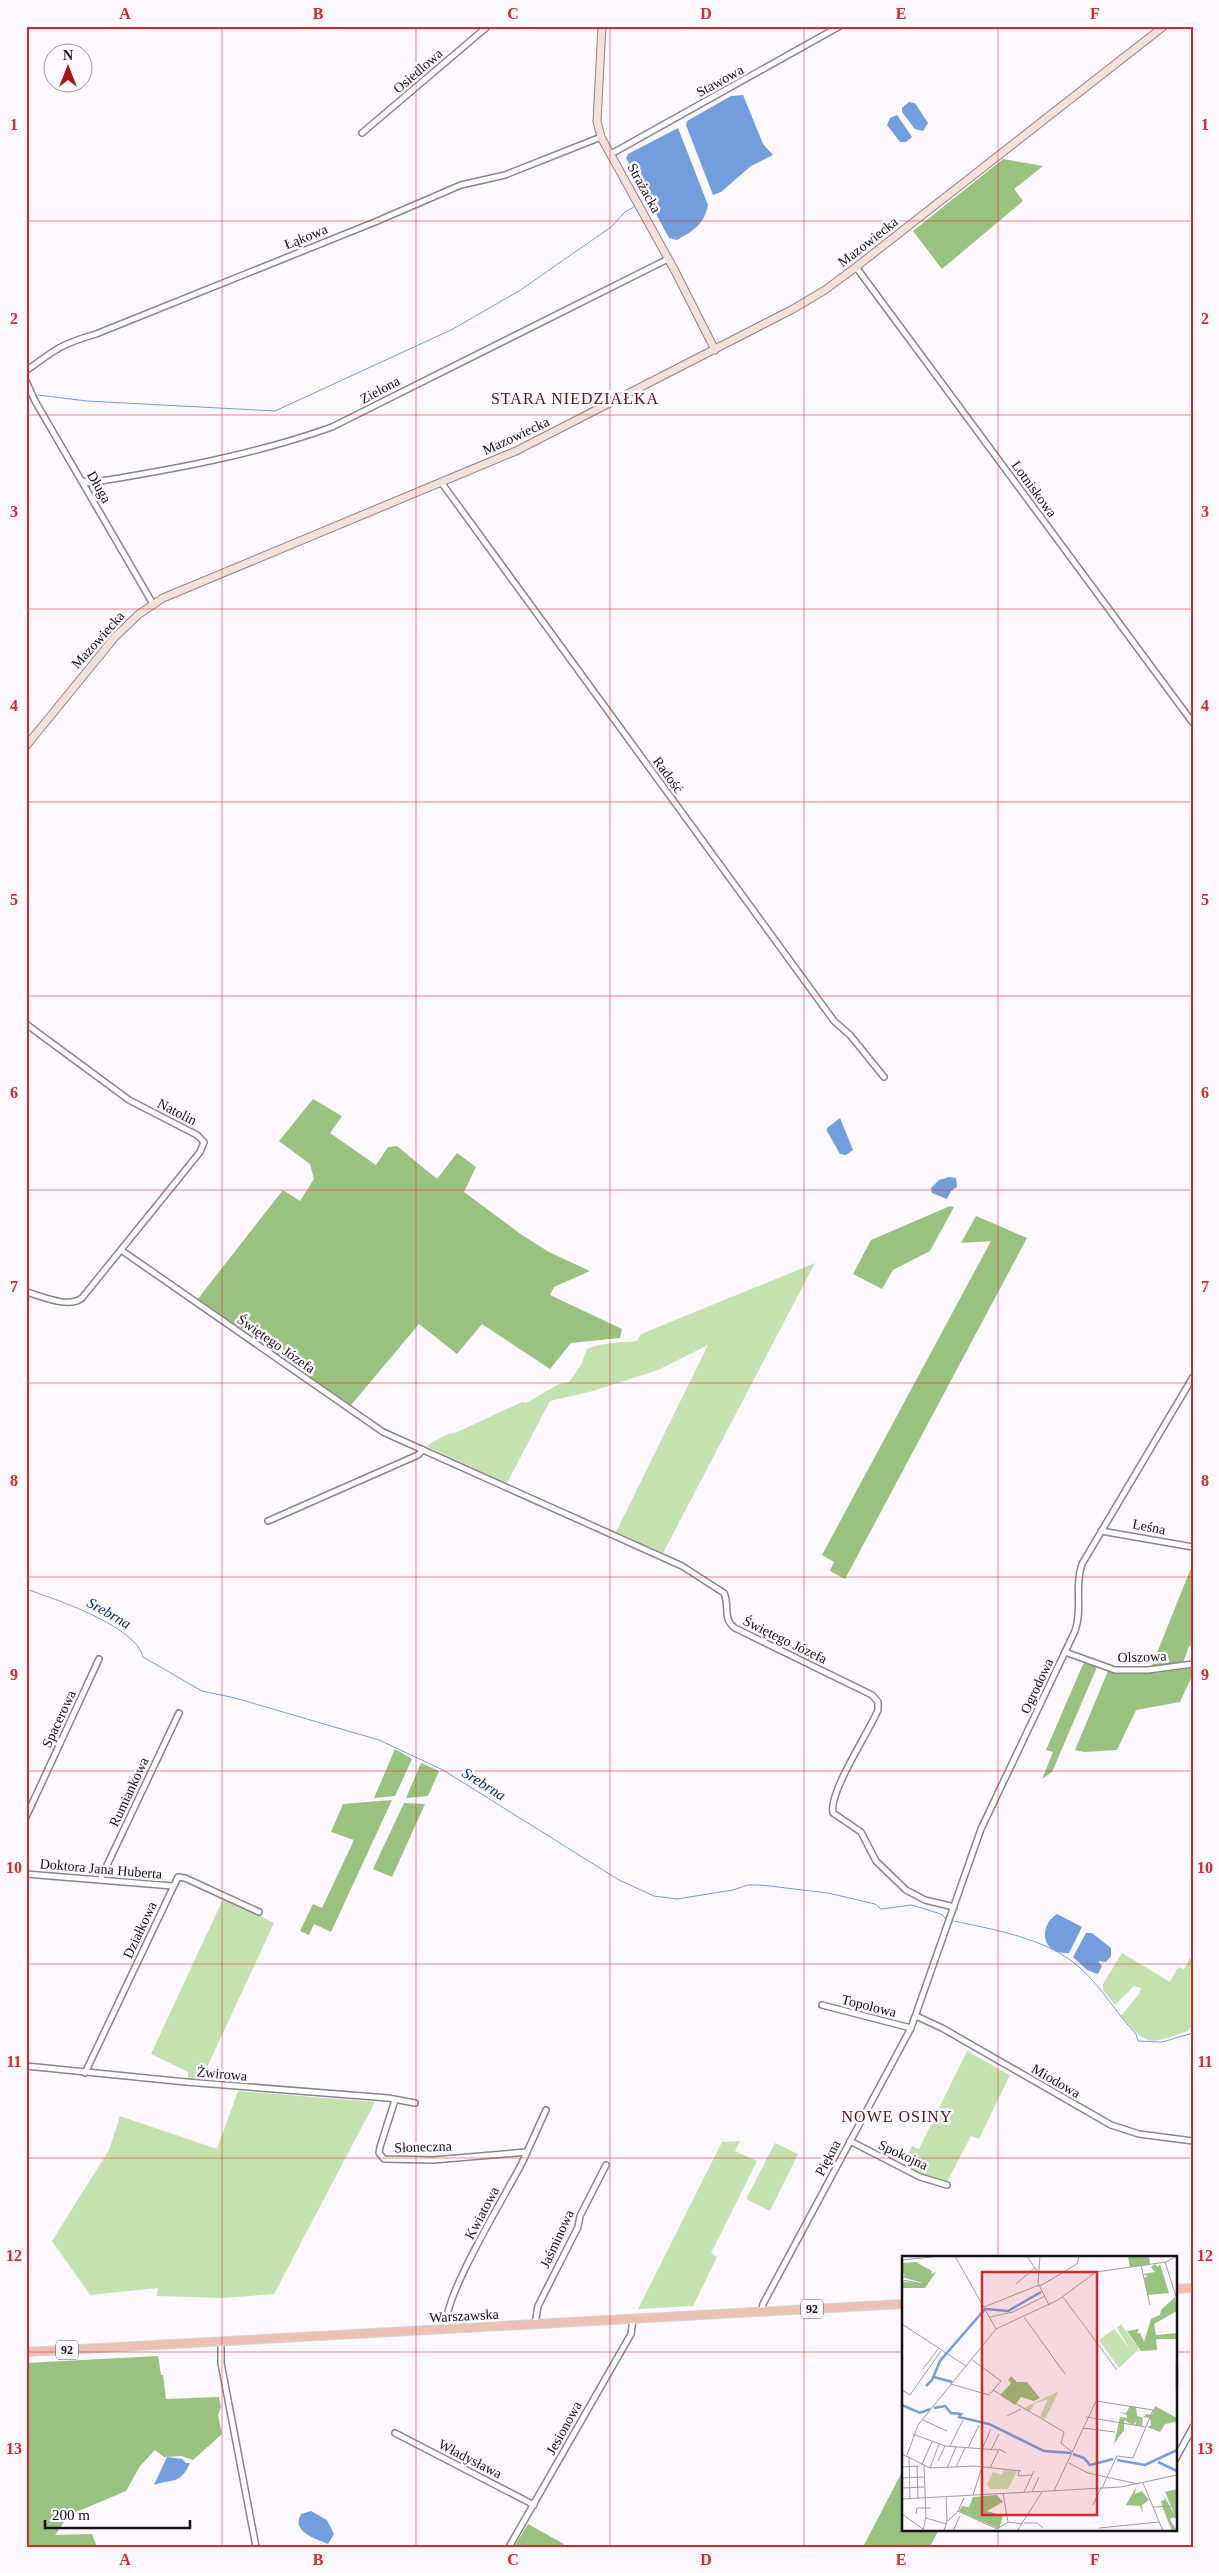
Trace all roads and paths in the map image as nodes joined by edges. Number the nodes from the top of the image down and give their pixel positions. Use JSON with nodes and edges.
{"nodes":[{"id":1,"x":488,"y":26,"type":"edge"},
{"id":2,"x":602,"y":26,"type":"edge"},
{"id":3,"x":840,"y":26,"type":"edge"},
{"id":4,"x":1164,"y":26,"type":"edge"},
{"id":5,"x":362,"y":134,"type":"dead end"},
{"id":6,"x":601,"y":137,"type":"junction"},
{"id":7,"x":611,"y":154,"type":"junction"},
{"id":8,"x":668,"y":259,"type":"junction"},
{"id":9,"x":856,"y":267,"type":"junction"},
{"id":10,"x":715,"y":350,"type":"junction"},
{"id":11,"x":26,"y":371,"type":"edge"},
{"id":12,"x":26,"y":381,"type":"edge"},
{"id":13,"x":83,"y":481,"type":"junction"},
{"id":14,"x":441,"y":482,"type":"junction"},
{"id":15,"x":153,"y":604,"type":"junction"},
{"id":16,"x":1193,"y":723,"type":"edge"},
{"id":17,"x":26,"y":746,"type":"edge"},
{"id":18,"x":26,"y":1024,"type":"edge"},
{"id":19,"x":884,"y":1077,"type":"dead end"},
{"id":20,"x":121,"y":1250,"type":"junction"},
{"id":21,"x":26,"y":1292,"type":"edge"},
{"id":22,"x":1193,"y":1377,"type":"edge"},
{"id":23,"x":422,"y":1450,"type":"junction"},
{"id":24,"x":268,"y":1521,"type":"dead end"},
{"id":25,"x":1101,"y":1531,"type":"junction"},
{"id":26,"x":1193,"y":1547,"type":"edge"},
{"id":27,"x":1065,"y":1652,"type":"junction"},
{"id":28,"x":100,"y":1659,"type":"dead end"},
{"id":29,"x":1193,"y":1664,"type":"edge"},
{"id":30,"x":179,"y":1713,"type":"dead end"},
{"id":31,"x":26,"y":1817,"type":"edge"},
{"id":32,"x":26,"y":1874,"type":"edge"},
{"id":33,"x":100,"y":1880,"type":"junction"},
{"id":34,"x":173,"y":1886,"type":"junction"},
{"id":35,"x":954,"y":1907,"type":"junction"},
{"id":36,"x":259,"y":1912,"type":"dead end"},
{"id":37,"x":822,"y":2005,"type":"dead end"},
{"id":38,"x":916,"y":2016,"type":"junction"},
{"id":39,"x":911,"y":2028,"type":"junction"},
{"id":40,"x":26,"y":2066,"type":"edge"},
{"id":41,"x":85,"y":2073,"type":"junction"},
{"id":42,"x":395,"y":2100,"type":"junction"},
{"id":43,"x":415,"y":2103,"type":"dead end"},
{"id":44,"x":546,"y":2110,"type":"dead end"},
{"id":45,"x":850,"y":2141,"type":"junction"},
{"id":46,"x":1193,"y":2142,"type":"edge"},
{"id":47,"x":526,"y":2152,"type":"junction"},
{"id":48,"x":606,"y":2165,"type":"dead end"},
{"id":49,"x":947,"y":2185,"type":"dead end"},
{"id":50,"x":1193,"y":2288,"type":"edge"},
{"id":51,"x":1176,"y":2289,"type":"edge"},
{"id":52,"x":902,"y":2304,"type":"edge"},
{"id":53,"x":761,"y":2312,"type":"junction"},
{"id":54,"x":633,"y":2319,"type":"junction"},
{"id":55,"x":535,"y":2324,"type":"junction"},
{"id":56,"x":447,"y":2329,"type":"junction"},
{"id":57,"x":221,"y":2341,"type":"junction"},
{"id":58,"x":26,"y":2352,"type":"edge"},
{"id":59,"x":1193,"y":2427,"type":"edge"},
{"id":60,"x":396,"y":2433,"type":"dead end"},
{"id":61,"x":1176,"y":2458,"type":"edge"},
{"id":62,"x":534,"y":2505,"type":"junction"},
{"id":63,"x":256,"y":2547,"type":"edge"},
{"id":64,"x":509,"y":2547,"type":"edge"}],
"edges":[{"from":1,"to":5,"type":"street","name":"Osiedlowa"},
{"from":2,"to":6,"type":"street","name":"Strażacka"},
{"from":3,"to":7,"type":"street","name":"Stawowa"},
{"from":4,"to":9,"type":"street","name":"Mazowiecka"},
{"from":6,"to":7,"type":"street","name":"Strażacka"},
{"from":6,"to":11,"type":"street","name":"Łąkowa"},
{"from":7,"to":8,"type":"street","name":"Strażacka"},
{"from":8,"to":10,"type":"street","name":"Strażacka"},
{"from":8,"to":13,"type":"street","name":"Zielona"},
{"from":9,"to":10,"type":"street","name":"Mazowiecka"},
{"from":9,"to":16,"type":"street","name":"Lotniskowa"},
{"from":10,"to":14,"type":"street","name":"Mazowiecka"},
{"from":12,"to":13,"type":"street","name":"Długa"},
{"from":13,"to":15,"type":"street","name":"Długa"},
{"from":14,"to":15,"type":"street","name":"Mazowiecka"},
{"from":14,"to":19,"type":"street","name":"Radość"},
{"from":15,"to":17,"type":"street","name":"Mazowiecka"},
{"from":18,"to":20,"type":"street","name":"Natolin"},
{"from":20,"to":21,"type":"street"},
{"from":20,"to":23,"type":"street","name":"Świętego Józefa"},
{"from":22,"to":25,"type":"street","name":"Ogrodowa"},
{"from":23,"to":24,"type":"street"},
{"from":23,"to":35,"type":"street","name":"Świętego Józefa"},
{"from":25,"to":26,"type":"street","name":"Leśna"},
{"from":25,"to":27,"type":"street","name":"Ogrodowa"},
{"from":27,"to":29,"type":"street","name":"Olszowa"},
{"from":27,"to":35,"type":"street","name":"Ogrodowa"},
{"from":28,"to":31,"type":"street","name":"Spacerowa"},
{"from":30,"to":33,"type":"street","name":"Rumiankowa"},
{"from":32,"to":33,"type":"street","name":"Doktora Jana Huberta"},
{"from":33,"to":34,"type":"street","name":"Doktora Jana Huberta"},
{"from":34,"to":36,"type":"street"},
{"from":34,"to":41,"type":"street","name":"Działkowa"},
{"from":35,"to":38,"type":"street","name":"Ogrodowa"},
{"from":37,"to":39,"type":"street","name":"Topolowa"},
{"from":38,"to":39,"type":"street","name":"Piękna"},
{"from":38,"to":46,"type":"street","name":"Miodowa"},
{"from":39,"to":45,"type":"street","name":"Piękna"},
{"from":40,"to":41,"type":"street","name":"Żwirowa"},
{"from":41,"to":42,"type":"street","name":"Żwirowa"},
{"from":42,"to":43,"type":"street","name":"Żwirowa"},
{"from":42,"to":47,"type":"street","name":"Słoneczna"},
{"from":44,"to":47,"type":"street","name":"Kwiatowa"},
{"from":45,"to":49,"type":"street","name":"Spokojna"},
{"from":45,"to":53,"type":"street","name":"Piękna"},
{"from":47,"to":56,"type":"street","name":"Kwiatowa"},
{"from":48,"to":55,"type":"street","name":"Jaśminowa"},
{"from":50,"to":51,"type":"main road"},
{"from":52,"to":53,"type":"main road","name":"Warszawska","number":"92"},
{"from":53,"to":54,"type":"main road","name":"Warszawska","number":"92"},
{"from":54,"to":55,"type":"main road","name":"Warszawska","number":"92"},
{"from":54,"to":62,"type":"street","name":"Jesionowa"},
{"from":55,"to":56,"type":"main road","name":"Warszawska","number":"92"},
{"from":56,"to":57,"type":"main road","name":"Warszawska","number":"92"},
{"from":57,"to":58,"type":"main road","name":"Warszawska","number":"92"},
{"from":57,"to":63,"type":"street"},
{"from":59,"to":61,"type":"street"},
{"from":60,"to":62,"type":"street","name":"Władysława"},
{"from":62,"to":64,"type":"street","name":"Jesionowa"}]}
